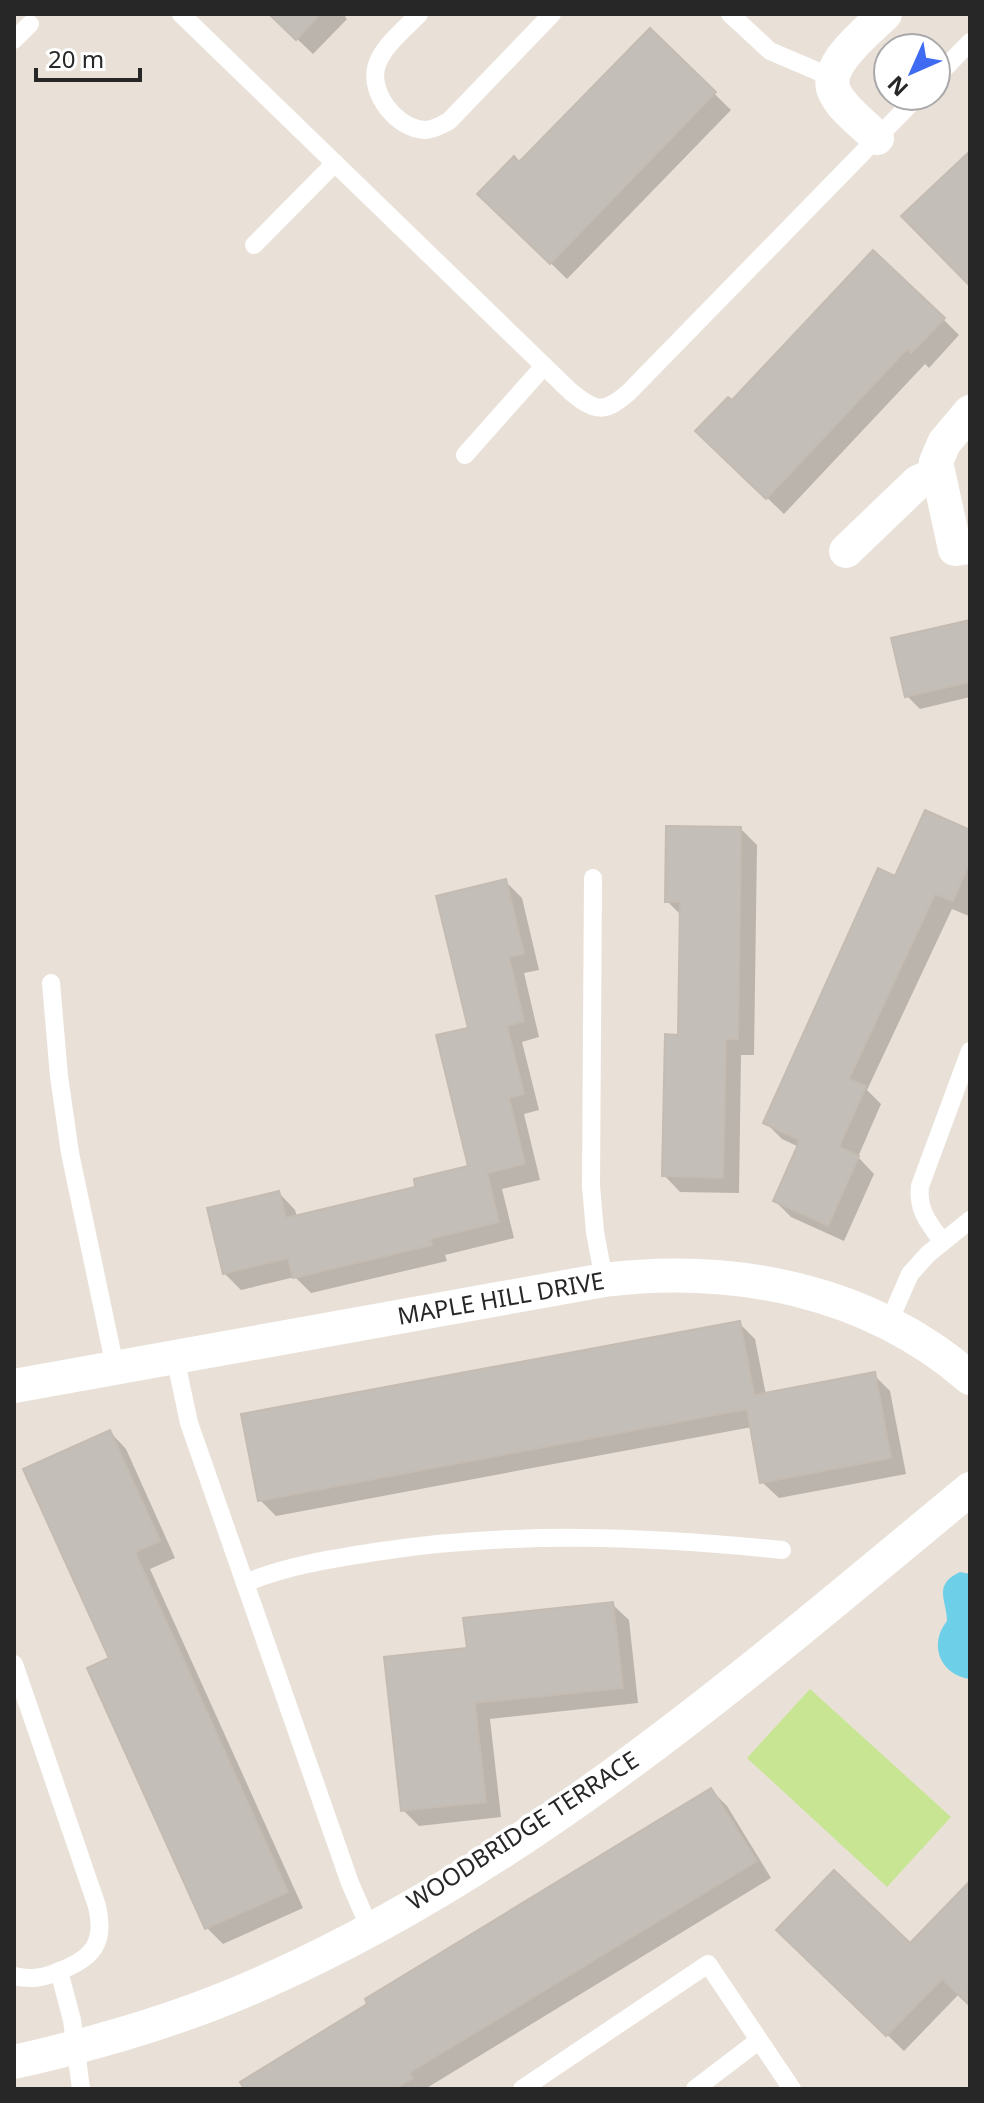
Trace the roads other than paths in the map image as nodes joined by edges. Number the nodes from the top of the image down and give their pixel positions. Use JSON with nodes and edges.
{"nodes":[{"id":1,"x":181,"y":14,"type":"edge"},
{"id":2,"x":419,"y":14,"type":"edge"},
{"id":3,"x":552,"y":14,"type":"edge"},
{"id":4,"x":730,"y":14,"type":"edge"},
{"id":5,"x":885,"y":14,"type":"edge"},
{"id":6,"x":30,"y":24,"type":"dead end"},
{"id":7,"x":14,"y":40,"type":"edge"},
{"id":8,"x":970,"y":42,"type":"edge"},
{"id":9,"x":952,"y":61,"type":"edge"},
{"id":10,"x":831,"y":77,"type":"junction"},
{"id":11,"x":902,"y":112,"type":"edge"},
{"id":12,"x":877,"y":138,"type":"junction"},
{"id":13,"x":335,"y":163,"type":"junction"},
{"id":14,"x":254,"y":245,"type":"dead end"},
{"id":15,"x":544,"y":366,"type":"junction"},
{"id":16,"x":970,"y":412,"type":"edge"},
{"id":17,"x":465,"y":455,"type":"dead end"},
{"id":18,"x":937,"y":473,"type":"junction"},
{"id":19,"x":970,"y":547,"type":"edge"},
{"id":20,"x":846,"y":551,"type":"dead end"},
{"id":21,"x":593,"y":878,"type":"dead end"},
{"id":22,"x":51,"y":983,"type":"dead end"},
{"id":23,"x":970,"y":1051,"type":"edge"},
{"id":24,"x":970,"y":1220,"type":"edge"},
{"id":25,"x":943,"y":1242,"type":"junction"},
{"id":26,"x":604,"y":1280,"type":"junction"},
{"id":27,"x":889,"y":1322,"type":"junction"},
{"id":28,"x":175,"y":1357,"type":"junction"},
{"id":29,"x":115,"y":1367,"type":"junction"},
{"id":30,"x":970,"y":1378,"type":"edge"},
{"id":31,"x":14,"y":1386,"type":"edge"},
{"id":32,"x":970,"y":1489,"type":"edge"},
{"id":33,"x":782,"y":1550,"type":"dead end"},
{"id":34,"x":245,"y":1583,"type":"junction"},
{"id":35,"x":14,"y":1664,"type":"edge"},
{"id":36,"x":370,"y":1929,"type":"junction"},
{"id":37,"x":59,"y":1971,"type":"junction"},
{"id":38,"x":14,"y":1976,"type":"edge"},
{"id":39,"x":758,"y":2041,"type":"junction"},
{"id":40,"x":75,"y":2048,"type":"junction"},
{"id":41,"x":14,"y":2062,"type":"edge"},
{"id":42,"x":81,"y":2089,"type":"edge"},
{"id":43,"x":522,"y":2089,"type":"edge"},
{"id":44,"x":695,"y":2089,"type":"edge"},
{"id":45,"x":792,"y":2089,"type":"edge"}],
"edges":[{"from":1,"to":13,"type":"lane"},
{"from":2,"to":3,"type":"lane"},
{"from":4,"to":10,"type":"lane"},
{"from":5,"to":10,"type":"street"},
{"from":6,"to":7,"type":"lane"},
{"from":8,"to":9,"type":"lane"},
{"from":10,"to":12,"type":"street"},
{"from":11,"to":12,"type":"lane"},
{"from":12,"to":15,"type":"lane"},
{"from":13,"to":14,"type":"lane"},
{"from":13,"to":15,"type":"lane"},
{"from":15,"to":17,"type":"lane"},
{"from":16,"to":18,"type":"street"},
{"from":18,"to":19,"type":"street"},
{"from":18,"to":20,"type":"street"},
{"from":21,"to":26,"type":"lane"},
{"from":22,"to":29,"type":"lane"},
{"from":23,"to":25,"type":"lane"},
{"from":24,"to":25,"type":"lane"},
{"from":25,"to":27,"type":"lane"},
{"from":26,"to":27,"type":"street","name":"MAPLE HILL DRIVE"},
{"from":26,"to":28,"type":"street","name":"MAPLE HILL DRIVE"},
{"from":27,"to":30,"type":"street","name":"MAPLE HILL DRIVE"},
{"from":28,"to":29,"type":"street","name":"MAPLE HILL DRIVE"},
{"from":28,"to":34,"type":"lane"},
{"from":29,"to":31,"type":"street","name":"MAPLE HILL DRIVE"},
{"from":32,"to":36,"type":"street","name":"WOODBRIDGE TERRACE"},
{"from":33,"to":34,"type":"lane"},
{"from":34,"to":36,"type":"lane"},
{"from":35,"to":37,"type":"lane"},
{"from":36,"to":40,"type":"street","name":"WOODBRIDGE TERRACE"},
{"from":37,"to":38,"type":"lane"},
{"from":37,"to":40,"type":"lane"},
{"from":39,"to":43,"type":"lane"},
{"from":39,"to":44,"type":"lane"},
{"from":39,"to":45,"type":"lane"},
{"from":40,"to":41,"type":"street","name":"WOODBRIDGE TERRACE"},
{"from":40,"to":42,"type":"lane"}]}
